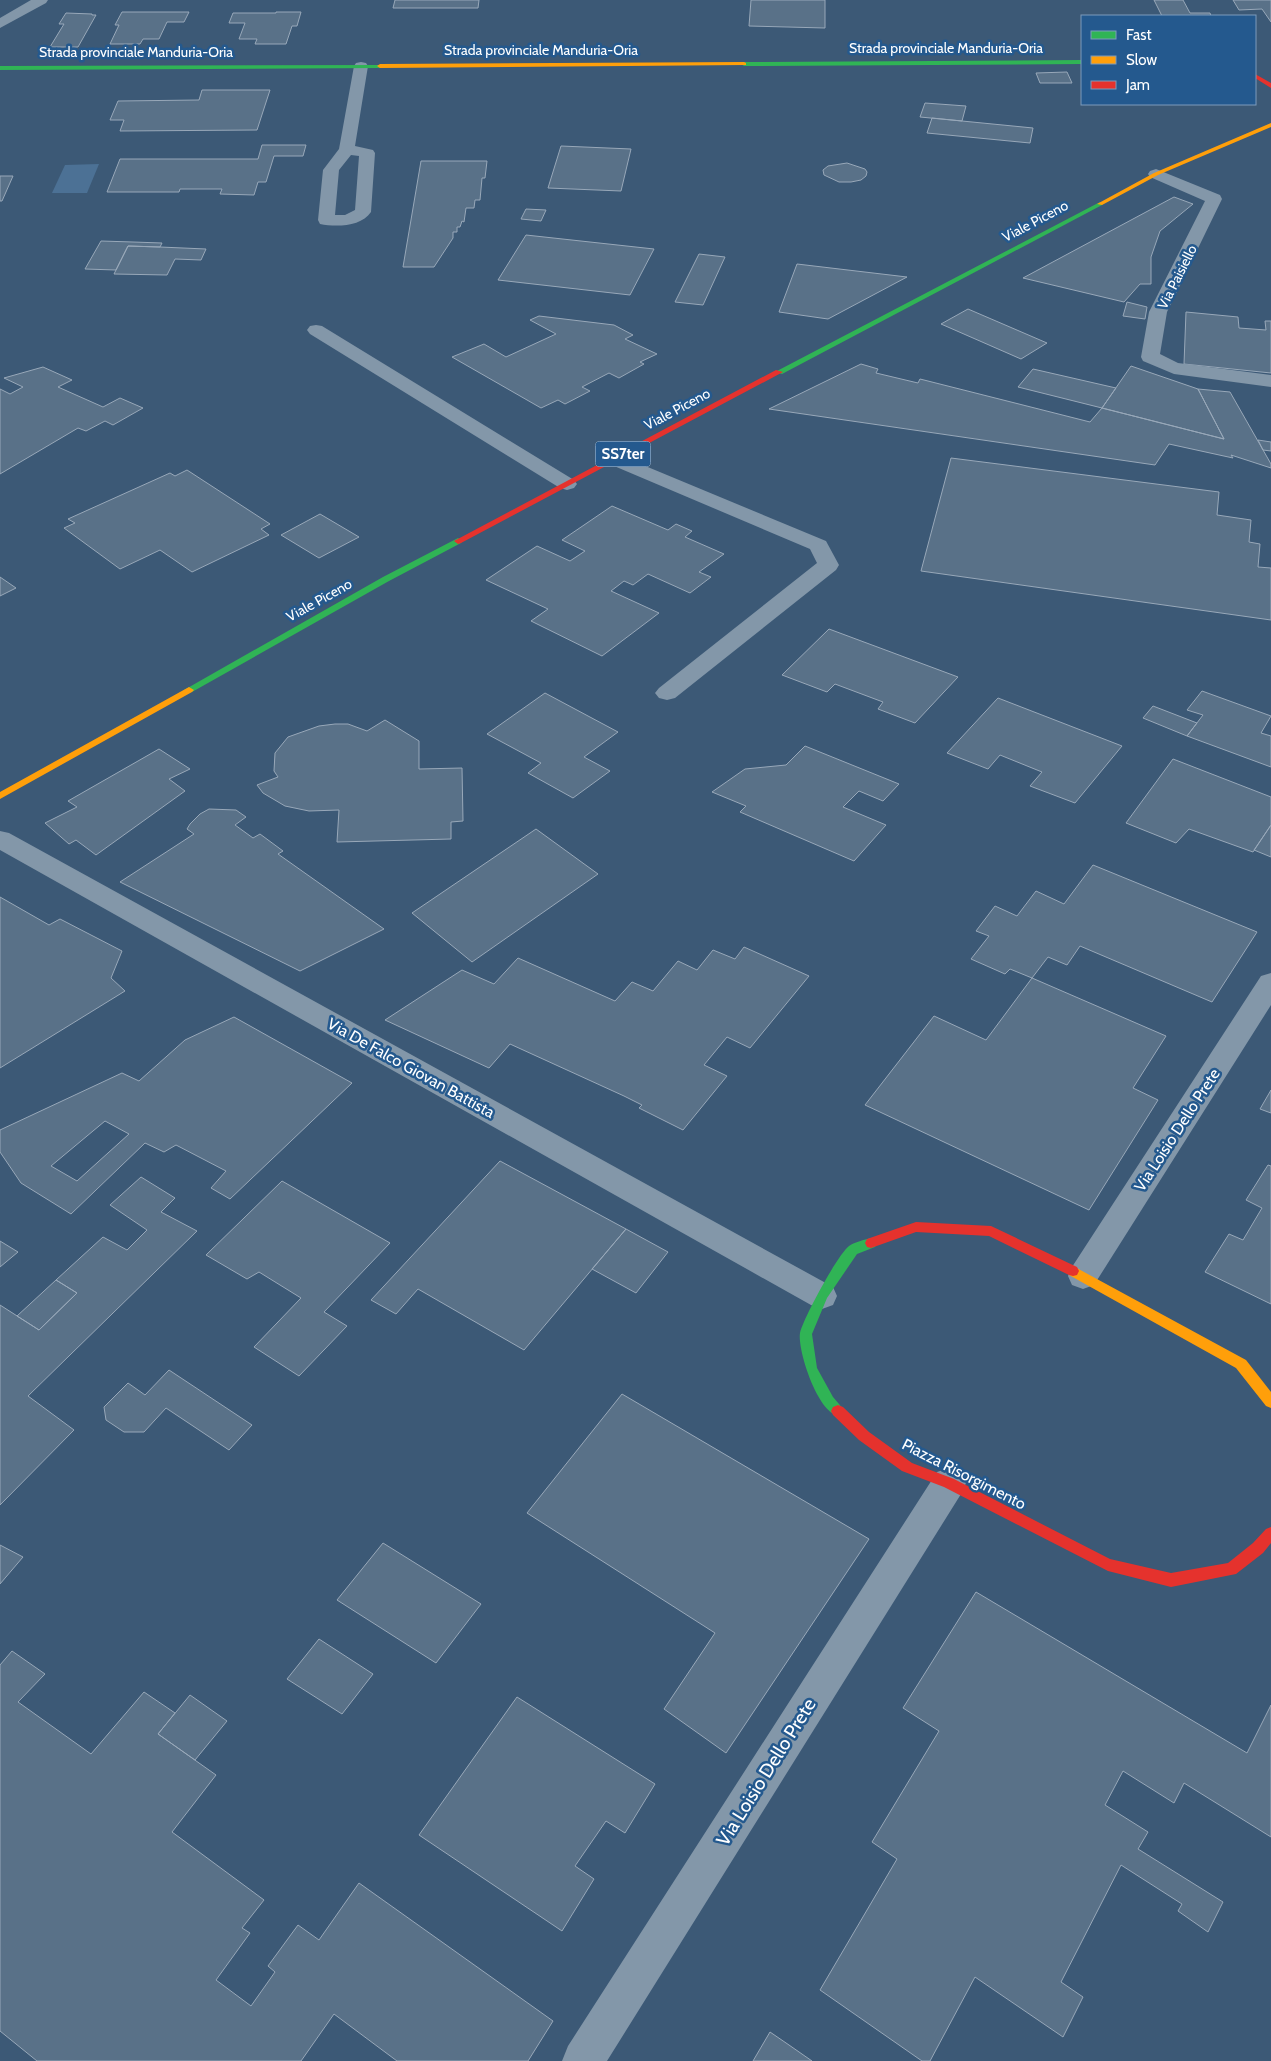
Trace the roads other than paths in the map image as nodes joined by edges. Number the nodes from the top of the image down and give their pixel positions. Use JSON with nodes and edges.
{"nodes":[{"id":1,"x":41,"y":0,"type":"edge"},
{"id":2,"x":0,"y":24,"type":"edge"},
{"id":3,"x":1081,"y":62,"type":"edge"},
{"id":4,"x":361,"y":66,"type":"junction"},
{"id":5,"x":0,"y":68,"type":"edge"},
{"id":6,"x":1256,"y":77,"type":"edge"},
{"id":7,"x":1271,"y":86,"type":"edge"},
{"id":8,"x":1271,"y":125,"type":"edge"},
{"id":9,"x":1263,"y":132,"type":"edge"},
{"id":10,"x":347,"y":149,"type":"dead end"},
{"id":11,"x":1156,"y":174,"type":"junction"},
{"id":12,"x":316,"y":330,"type":"dead end"},
{"id":13,"x":1271,"y":381,"type":"edge"},
{"id":14,"x":614,"y":459,"type":"junction"},
{"id":15,"x":566,"y":484,"type":"junction"},
{"id":16,"x":667,"y":693,"type":"dead end"},
{"id":17,"x":0,"y":796,"type":"edge"},
{"id":18,"x":0,"y":839,"type":"edge"},
{"id":19,"x":1271,"y":983,"type":"edge"},
{"id":20,"x":1083,"y":1276,"type":"junction"},
{"id":21,"x":822,"y":1296,"type":"junction"},
{"id":22,"x":1271,"y":1402,"type":"edge"},
{"id":23,"x":949,"y":1483,"type":"junction"},
{"id":24,"x":1271,"y":1533,"type":"edge"},
{"id":25,"x":583,"y":2061,"type":"edge"}],
"edges":[{"from":1,"to":2,"type":"street"},
{"from":3,"to":4,"type":"street","name":"Strada provinciale Manduria-Oria"},
{"from":4,"to":5,"type":"street","name":"Strada provinciale Manduria-Oria"},
{"from":4,"to":10,"type":"street"},
{"from":6,"to":7,"type":"street"},
{"from":8,"to":9,"type":"street","name":"Viale Piceno"},
{"from":9,"to":11,"type":"street","name":"Viale Piceno","number":"SS7ter"},
{"from":11,"to":13,"type":"street","name":"Via Paisiello"},
{"from":11,"to":14,"type":"street","name":"Viale Piceno","number":"SS7ter"},
{"from":12,"to":15,"type":"street"},
{"from":14,"to":15,"type":"street","name":"Viale Piceno","number":"SS7ter"},
{"from":14,"to":16,"type":"street"},
{"from":15,"to":17,"type":"street","name":"Viale Piceno","number":"SS7ter"},
{"from":18,"to":21,"type":"street","name":"Via De Falco Giovan Battista"},
{"from":19,"to":20,"type":"street","name":"Via Loisio Dello Prete"},
{"from":20,"to":21,"type":"street","name":"Piazza Risorgimento"},
{"from":20,"to":22,"type":"street","name":"Piazza Risorgimento"},
{"from":21,"to":23,"type":"street","name":"Piazza Risorgimento"},
{"from":23,"to":24,"type":"street","name":"Piazza Risorgimento"},
{"from":23,"to":25,"type":"street","name":"Via Loisio Dello Prete"}]}
